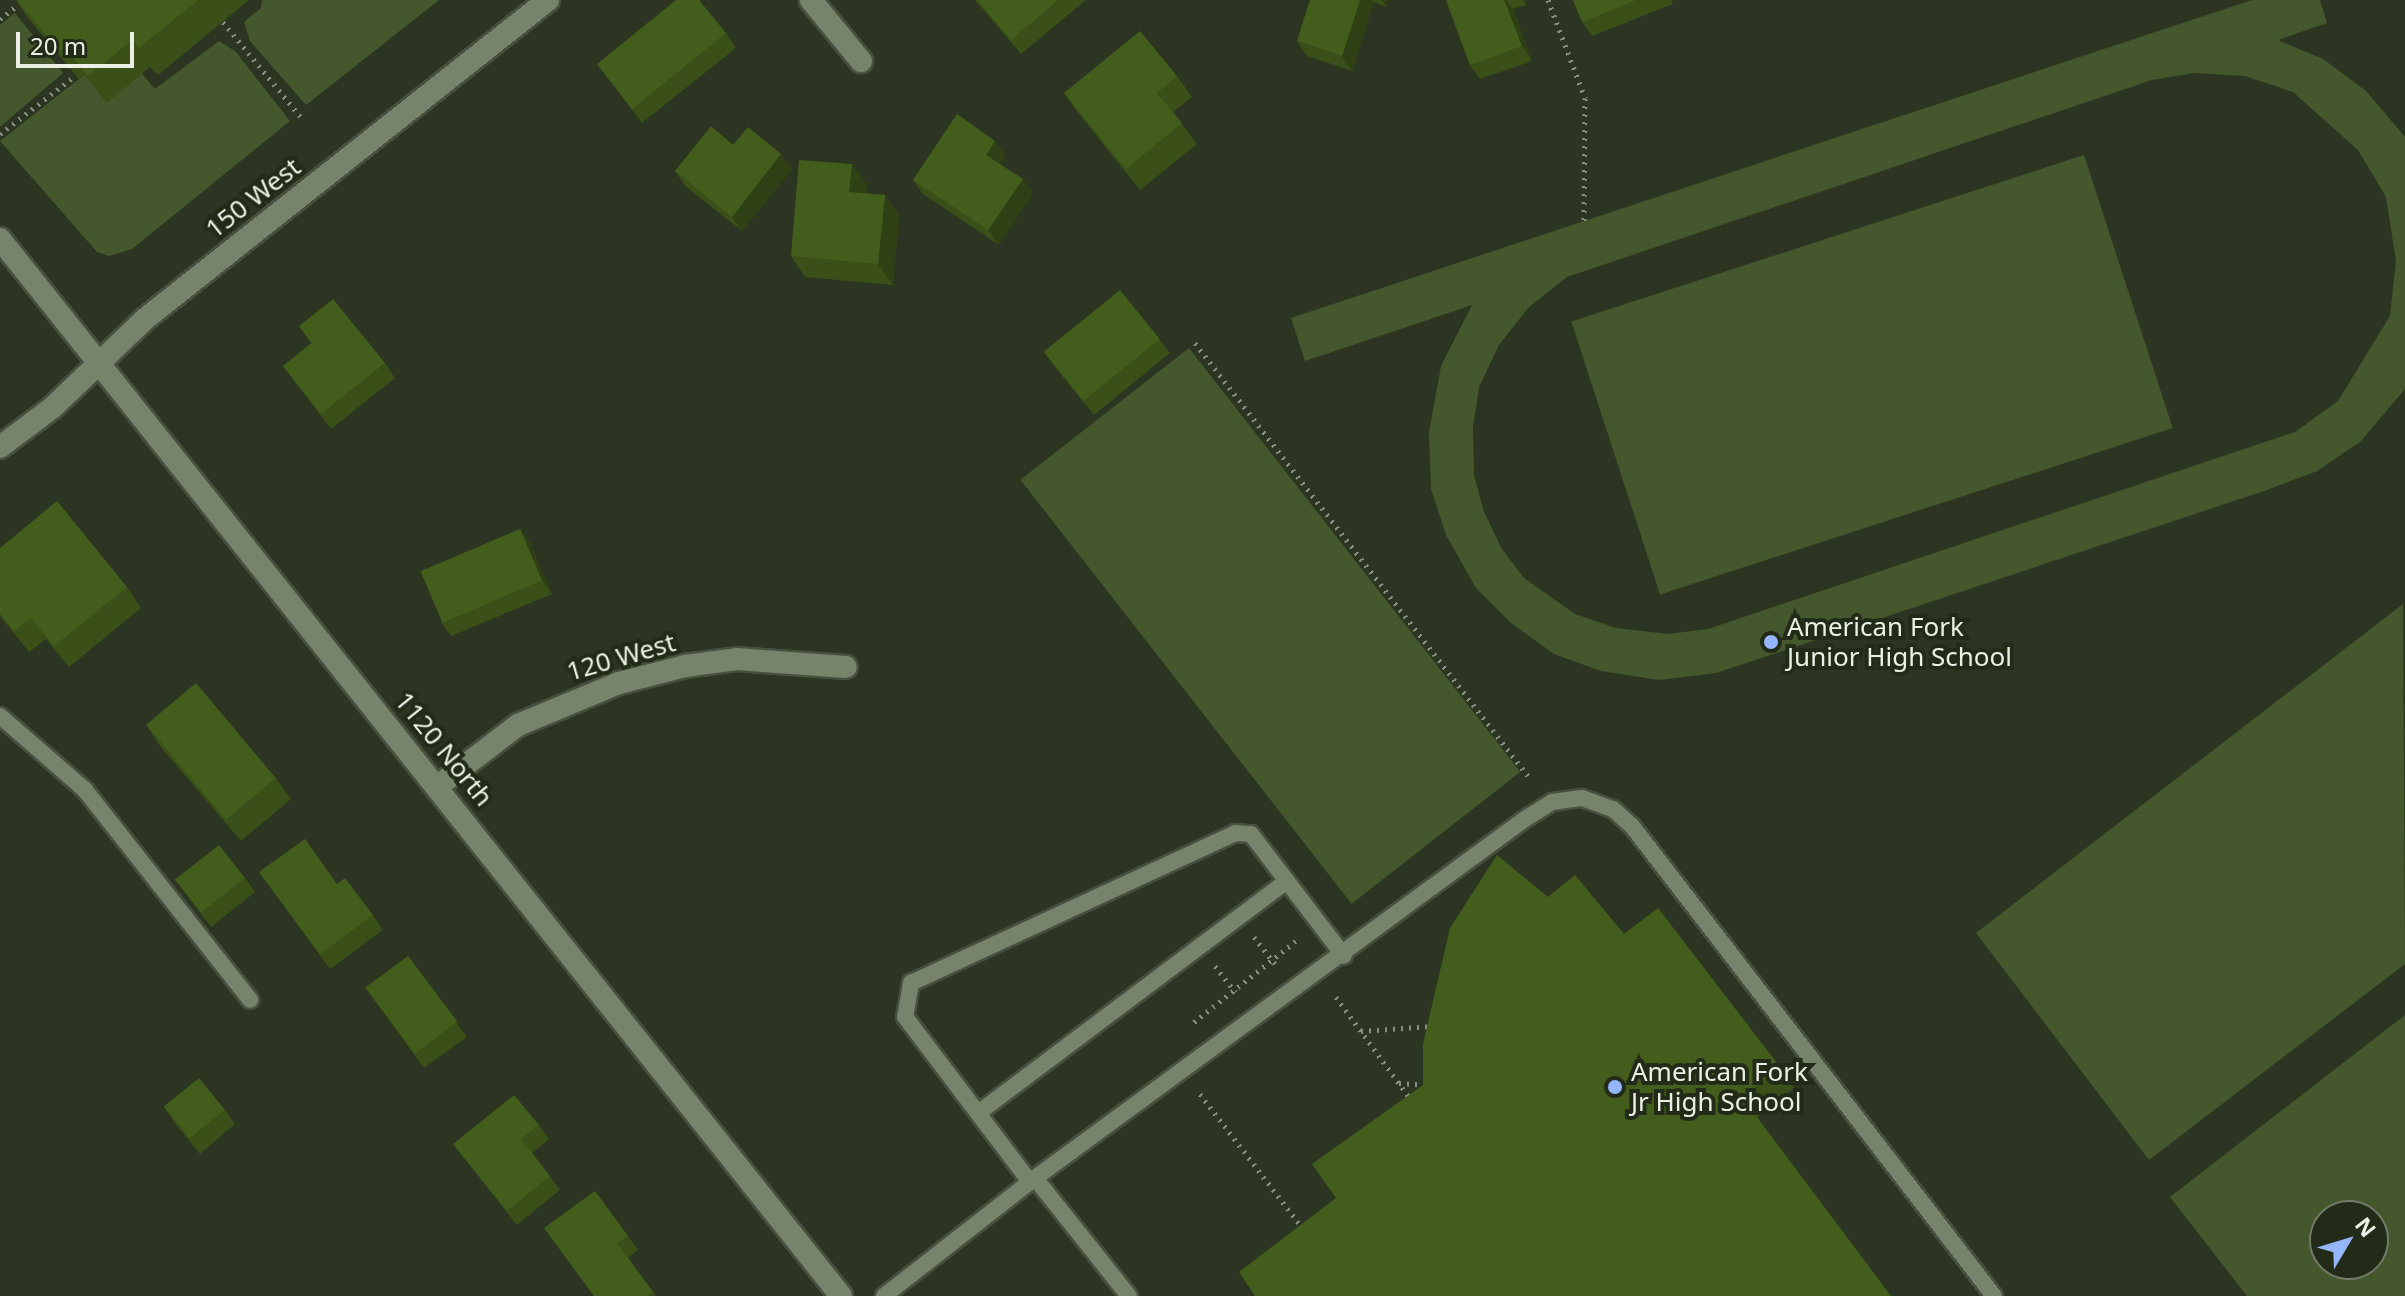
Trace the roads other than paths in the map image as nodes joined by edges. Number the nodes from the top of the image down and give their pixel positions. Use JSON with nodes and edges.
{"nodes":[{"id":1,"x":548,"y":0,"type":"edge"},
{"id":2,"x":811,"y":0,"type":"edge"},
{"id":3,"x":861,"y":61,"type":"dead end"},
{"id":4,"x":0,"y":239,"type":"edge"},
{"id":5,"x":99,"y":361,"type":"junction"},
{"id":6,"x":0,"y":447,"type":"edge"},
{"id":7,"x":846,"y":667,"type":"dead end"},
{"id":8,"x":0,"y":716,"type":"edge"},
{"id":9,"x":438,"y":786,"type":"junction"},
{"id":10,"x":1287,"y":881,"type":"junction"},
{"id":11,"x":1344,"y":956,"type":"junction"},
{"id":12,"x":250,"y":1000,"type":"dead end"},
{"id":13,"x":978,"y":1113,"type":"junction"},
{"id":14,"x":1032,"y":1180,"type":"junction"},
{"id":15,"x":841,"y":1296,"type":"edge"},
{"id":16,"x":884,"y":1296,"type":"edge"},
{"id":17,"x":1129,"y":1296,"type":"edge"},
{"id":18,"x":1994,"y":1296,"type":"edge"}],
"edges":[{"from":1,"to":5,"type":"street","name":"150 West"},
{"from":2,"to":3,"type":"street"},
{"from":4,"to":5,"type":"street","name":"1120 North"},
{"from":5,"to":6,"type":"street","name":"150 West"},
{"from":5,"to":9,"type":"street","name":"1120 North"},
{"from":7,"to":9,"type":"street","name":"120 West"},
{"from":8,"to":12,"type":"lane"},
{"from":9,"to":15,"type":"street","name":"1120 North"},
{"from":10,"to":11,"type":"lane"},
{"from":10,"to":13,"type":"lane"},
{"from":10,"to":13,"type":"lane"},
{"from":11,"to":14,"type":"lane"},
{"from":11,"to":18,"type":"lane"},
{"from":13,"to":14,"type":"lane"},
{"from":14,"to":16,"type":"lane"},
{"from":14,"to":17,"type":"lane"}]}
